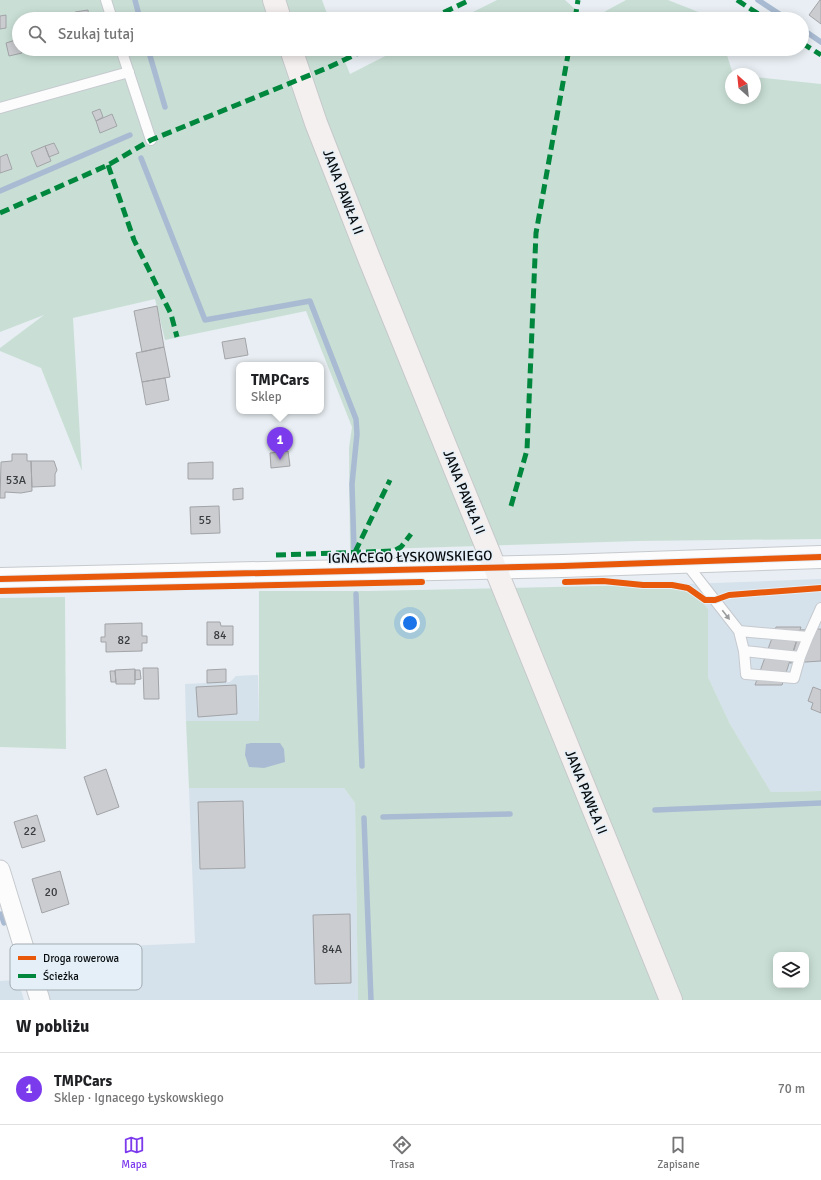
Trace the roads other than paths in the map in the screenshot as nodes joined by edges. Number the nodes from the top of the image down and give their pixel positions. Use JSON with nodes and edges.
{"nodes":[{"id":1,"x":106,"y":0,"type":"edge"},
{"id":2,"x":274,"y":0,"type":"edge"},
{"id":3,"x":110,"y":12,"type":"edge"},
{"id":4,"x":278,"y":12,"type":"edge"},
{"id":5,"x":123,"y":56,"type":"edge"},
{"id":6,"x":293,"y":56,"type":"edge"},
{"id":7,"x":128,"y":72,"type":"junction"},
{"id":8,"x":0,"y":108,"type":"edge"},
{"id":9,"x":150,"y":140,"type":"dead end"},
{"id":10,"x":821,"y":557,"type":"edge"},
{"id":11,"x":685,"y":562,"type":"junction"},
{"id":12,"x":495,"y":567,"type":"junction"},
{"id":13,"x":0,"y":579,"type":"edge"},
{"id":14,"x":821,"y":608,"type":"edge"},
{"id":15,"x":739,"y":631,"type":"junction"},
{"id":16,"x":808,"y":637,"type":"junction"},
{"id":17,"x":744,"y":651,"type":"junction"},
{"id":18,"x":800,"y":657,"type":"junction"},
{"id":19,"x":0,"y":870,"type":"edge"},
{"id":20,"x":23,"y":944,"type":"edge"},
{"id":21,"x":37,"y":990,"type":"edge"},
{"id":22,"x":40,"y":1000,"type":"edge"},
{"id":23,"x":671,"y":1000,"type":"edge"}],
"edges":[{"from":1,"to":3,"type":"lane"},
{"from":2,"to":4,"type":"main road"},
{"from":5,"to":7,"type":"lane"},
{"from":6,"to":12,"type":"main road","name":"JANA PAWŁA II"},
{"from":7,"to":8,"type":"lane"},
{"from":7,"to":9,"type":"lane"},
{"from":10,"to":11,"type":"street","name":"IGNACEGO ŁYSKOWSKIEGO"},
{"from":11,"to":12,"type":"street","name":"IGNACEGO ŁYSKOWSKIEGO"},
{"from":11,"to":15,"type":"lane","one_way":true},
{"from":12,"to":13,"type":"street","name":"IGNACEGO ŁYSKOWSKIEGO"},
{"from":12,"to":23,"type":"main road","name":"JANA PAWŁA II"},
{"from":14,"to":16,"type":"lane"},
{"from":15,"to":16,"type":"lane"},
{"from":15,"to":17,"type":"lane"},
{"from":16,"to":18,"type":"lane"},
{"from":17,"to":18,"type":"lane"},
{"from":17,"to":18,"type":"lane"},
{"from":19,"to":20,"type":"street"},
{"from":21,"to":22,"type":"street"}]}
